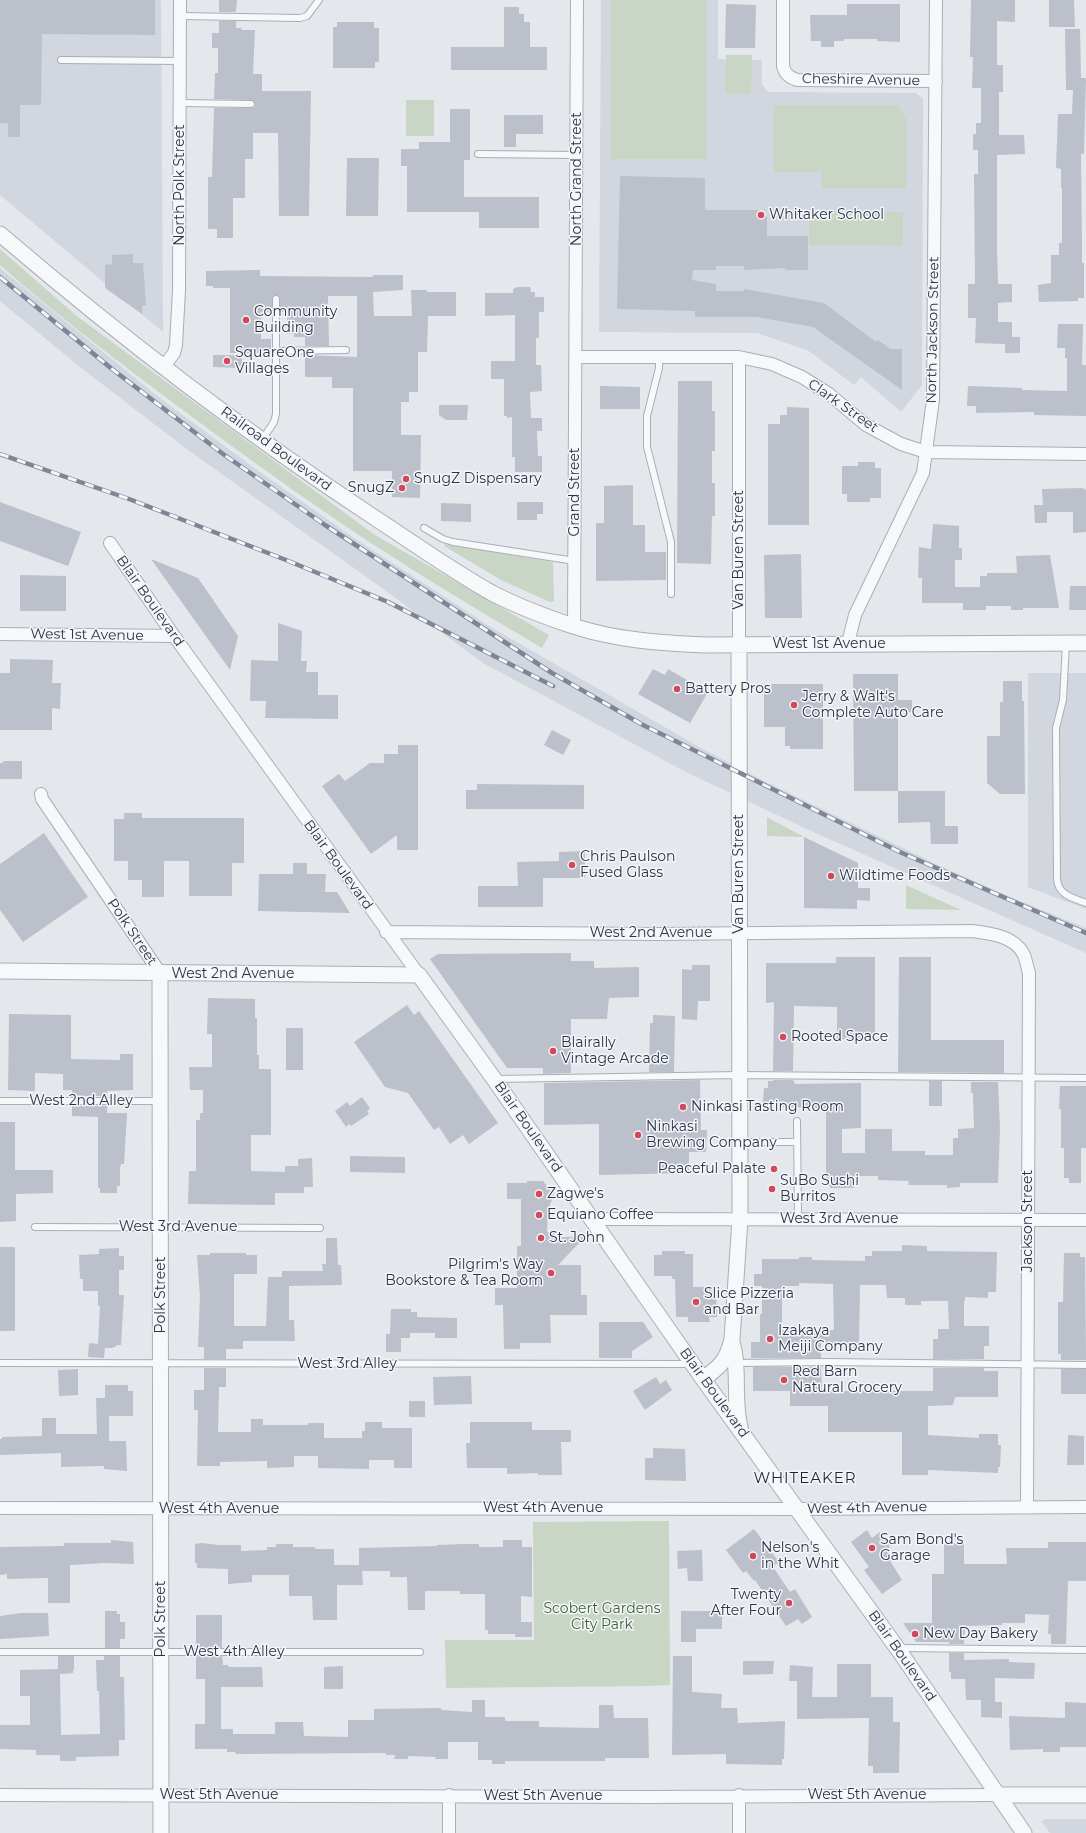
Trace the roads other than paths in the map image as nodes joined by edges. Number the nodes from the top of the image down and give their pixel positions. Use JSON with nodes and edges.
{"nodes":[{"id":1,"x":180,"y":0,"type":"edge"},
{"id":2,"x":319,"y":0,"type":"edge"},
{"id":3,"x":577,"y":0,"type":"edge"},
{"id":4,"x":783,"y":0,"type":"edge"},
{"id":5,"x":936,"y":0,"type":"edge"},
{"id":6,"x":180,"y":16,"type":"junction"},
{"id":7,"x":61,"y":60,"type":"dead end"},
{"id":8,"x":180,"y":61,"type":"junction"},
{"id":9,"x":936,"y":81,"type":"junction"},
{"id":10,"x":180,"y":103,"type":"junction"},
{"id":11,"x":251,"y":104,"type":"dead end"},
{"id":12,"x":478,"y":154,"type":"dead end"},
{"id":13,"x":577,"y":155,"type":"junction"},
{"id":14,"x":0,"y":234,"type":"edge"},
{"id":15,"x":276,"y":299,"type":"dead end"},
{"id":16,"x":346,"y":350,"type":"dead end"},
{"id":17,"x":276,"y":351,"type":"junction"},
{"id":18,"x":576,"y":357,"type":"junction"},
{"id":19,"x":659,"y":357,"type":"junction"},
{"id":20,"x":739,"y":357,"type":"junction"},
{"id":21,"x":164,"y":366,"type":"junction"},
{"id":22,"x":262,"y":440,"type":"junction"},
{"id":23,"x":926,"y":452,"type":"junction"},
{"id":24,"x":1086,"y":454,"type":"edge"},
{"id":25,"x":424,"y":528,"type":"dead end"},
{"id":26,"x":110,"y":543,"type":"dead end"},
{"id":27,"x":575,"y":561,"type":"junction"},
{"id":28,"x":671,"y":594,"type":"dead end"},
{"id":29,"x":574,"y":626,"type":"junction"},
{"id":30,"x":0,"y":634,"type":"edge"},
{"id":31,"x":174,"y":636,"type":"junction"},
{"id":32,"x":848,"y":643,"type":"junction"},
{"id":33,"x":1066,"y":643,"type":"junction"},
{"id":34,"x":1086,"y":643,"type":"edge"},
{"id":35,"x":738,"y":645,"type":"junction"},
{"id":36,"x":41,"y":794,"type":"dead end"},
{"id":37,"x":1086,"y":903,"type":"edge"},
{"id":38,"x":386,"y":932,"type":"junction"},
{"id":39,"x":739,"y":934,"type":"junction"},
{"id":40,"x":1010,"y":941,"type":"joint"},
{"id":41,"x":0,"y":971,"type":"edge"},
{"id":42,"x":160,"y":973,"type":"junction"},
{"id":43,"x":419,"y":975,"type":"junction"},
{"id":44,"x":740,"y":1075,"type":"junction"},
{"id":45,"x":1086,"y":1078,"type":"edge"},
{"id":46,"x":494,"y":1079,"type":"junction"},
{"id":47,"x":1029,"y":1079,"type":"junction"},
{"id":48,"x":0,"y":1101,"type":"edge"},
{"id":49,"x":161,"y":1101,"type":"junction"},
{"id":50,"x":798,"y":1120,"type":"dead end"},
{"id":51,"x":740,"y":1142,"type":"junction"},
{"id":52,"x":797,"y":1142,"type":"junction"},
{"id":53,"x":593,"y":1219,"type":"junction"},
{"id":54,"x":740,"y":1219,"type":"junction"},
{"id":55,"x":798,"y":1219,"type":"junction"},
{"id":56,"x":1029,"y":1220,"type":"junction"},
{"id":57,"x":1086,"y":1220,"type":"edge"},
{"id":58,"x":35,"y":1227,"type":"dead end"},
{"id":59,"x":161,"y":1227,"type":"junction"},
{"id":60,"x":320,"y":1228,"type":"dead end"},
{"id":61,"x":732,"y":1339,"type":"junction"},
{"id":62,"x":0,"y":1363,"type":"edge"},
{"id":63,"x":736,"y":1363,"type":"junction"},
{"id":64,"x":161,"y":1364,"type":"junction"},
{"id":65,"x":693,"y":1364,"type":"junction"},
{"id":66,"x":1028,"y":1365,"type":"junction"},
{"id":67,"x":1086,"y":1365,"type":"edge"},
{"id":68,"x":704,"y":1379,"type":"junction"},
{"id":69,"x":741,"y":1431,"type":"junction"},
{"id":70,"x":1027,"y":1507,"type":"junction"},
{"id":71,"x":1086,"y":1507,"type":"edge"},
{"id":72,"x":0,"y":1508,"type":"edge"},
{"id":73,"x":161,"y":1509,"type":"junction"},
{"id":74,"x":798,"y":1509,"type":"junction"},
{"id":75,"x":897,"y":1648,"type":"junction"},
{"id":76,"x":1086,"y":1650,"type":"edge"},
{"id":77,"x":0,"y":1652,"type":"edge"},
{"id":78,"x":161,"y":1652,"type":"junction"},
{"id":79,"x":420,"y":1652,"type":"dead end"},
{"id":80,"x":0,"y":1796,"type":"edge"},
{"id":81,"x":161,"y":1796,"type":"junction"},
{"id":82,"x":449,"y":1796,"type":"junction"},
{"id":83,"x":739,"y":1796,"type":"junction"},
{"id":84,"x":997,"y":1796,"type":"junction"},
{"id":85,"x":1086,"y":1796,"type":"edge"},
{"id":86,"x":161,"y":1833,"type":"edge"},
{"id":87,"x":449,"y":1833,"type":"edge"},
{"id":88,"x":739,"y":1833,"type":"edge"},
{"id":89,"x":1024,"y":1833,"type":"edge"}],
"edges":[{"from":1,"to":6,"type":"street","name":"North Polk Street"},
{"from":2,"to":6,"type":"lane"},
{"from":3,"to":13,"type":"street","name":"North Grand Street"},
{"from":4,"to":9,"type":"street","name":"Cheshire Avenue"},
{"from":5,"to":9,"type":"street","name":"North Jackson Street"},
{"from":6,"to":8,"type":"street","name":"North Polk Street"},
{"from":7,"to":8,"type":"lane"},
{"from":8,"to":10,"type":"street","name":"North Polk Street"},
{"from":9,"to":23,"type":"street","name":"North Jackson Street"},
{"from":10,"to":11,"type":"lane"},
{"from":10,"to":21,"type":"street","name":"North Polk Street"},
{"from":12,"to":13,"type":"lane"},
{"from":13,"to":18,"type":"street","name":"North Grand Street"},
{"from":14,"to":21,"type":"street","name":"Railroad Boulevard"},
{"from":15,"to":17,"type":"lane"},
{"from":16,"to":17,"type":"lane"},
{"from":17,"to":22,"type":"lane"},
{"from":18,"to":19,"type":"street","name":"Clark Street"},
{"from":18,"to":27,"type":"street","name":"Grand Street"},
{"from":19,"to":20,"type":"street","name":"Clark Street"},
{"from":19,"to":28,"type":"lane"},
{"from":20,"to":23,"type":"street","name":"Clark Street"},
{"from":20,"to":35,"type":"street","name":"Van Buren Street"},
{"from":21,"to":22,"type":"street","name":"Railroad Boulevard"},
{"from":22,"to":29,"type":"street","name":"Railroad Boulevard"},
{"from":23,"to":24,"type":"street","name":"Clark Street"},
{"from":23,"to":32,"type":"street","name":"North Jackson Street"},
{"from":25,"to":27,"type":"lane"},
{"from":26,"to":31,"type":"street","name":"Blair Boulevard"},
{"from":27,"to":29,"type":"street","name":"Grand Street"},
{"from":29,"to":35,"type":"street","name":"West 1st Avenue"},
{"from":30,"to":31,"type":"street","name":"West 1st Avenue"},
{"from":31,"to":38,"type":"street","name":"Blair Boulevard"},
{"from":32,"to":33,"type":"street","name":"West 1st Avenue"},
{"from":32,"to":35,"type":"street","name":"West 1st Avenue"},
{"from":33,"to":34,"type":"street","name":"West 1st Avenue"},
{"from":33,"to":37,"type":"lane"},
{"from":35,"to":39,"type":"street","name":"Van Buren Street"},
{"from":36,"to":42,"type":"street","name":"Polk Street"},
{"from":38,"to":39,"type":"street","name":"West 2nd Avenue"},
{"from":38,"to":43,"type":"street","name":"Blair Boulevard"},
{"from":39,"to":40,"type":"street","name":"West 2nd Avenue"},
{"from":39,"to":44,"type":"street","name":"Van Buren Street"},
{"from":40,"to":47,"type":"street","name":"Jackson Street"},
{"from":41,"to":42,"type":"street","name":"West 2nd Avenue"},
{"from":42,"to":43,"type":"street","name":"West 2nd Avenue"},
{"from":42,"to":49,"type":"street","name":"Polk Street"},
{"from":43,"to":46,"type":"street","name":"Blair Boulevard"},
{"from":44,"to":46,"type":"lane"},
{"from":44,"to":47,"type":"lane"},
{"from":44,"to":51,"type":"street","name":"Van Buren Street"},
{"from":45,"to":47,"type":"lane"},
{"from":46,"to":53,"type":"street","name":"Blair Boulevard"},
{"from":47,"to":56,"type":"street","name":"Jackson Street"},
{"from":48,"to":49,"type":"lane","name":"West 2nd Alley"},
{"from":49,"to":59,"type":"street","name":"Polk Street"},
{"from":50,"to":52,"type":"lane"},
{"from":51,"to":52,"type":"lane"},
{"from":51,"to":54,"type":"street","name":"Van Buren Street"},
{"from":52,"to":55,"type":"lane"},
{"from":53,"to":54,"type":"street","name":"West 3rd Avenue"},
{"from":53,"to":65,"type":"street","name":"Blair Boulevard"},
{"from":54,"to":55,"type":"street","name":"West 3rd Avenue"},
{"from":54,"to":61,"type":"street","name":"Van Buren Street"},
{"from":55,"to":56,"type":"street","name":"West 3rd Avenue"},
{"from":56,"to":57,"type":"street","name":"West 3rd Avenue"},
{"from":56,"to":66,"type":"street","name":"Jackson Street"},
{"from":58,"to":59,"type":"lane","name":"West 3rd Avenue"},
{"from":59,"to":60,"type":"lane","name":"West 3rd Avenue"},
{"from":59,"to":64,"type":"street","name":"Polk Street"},
{"from":61,"to":63,"type":"street"},
{"from":61,"to":68,"type":"street","name":"Van Buren Street"},
{"from":62,"to":64,"type":"lane","name":"West 3rd Alley"},
{"from":63,"to":66,"type":"lane"},
{"from":63,"to":69,"type":"street"},
{"from":64,"to":65,"type":"lane","name":"West 3rd Alley"},
{"from":64,"to":73,"type":"street","name":"Polk Street"},
{"from":65,"to":68,"type":"street","name":"Blair Boulevard"},
{"from":66,"to":67,"type":"lane"},
{"from":66,"to":70,"type":"street","name":"Jackson Street"},
{"from":68,"to":69,"type":"street","name":"Blair Boulevard"},
{"from":69,"to":74,"type":"street","name":"Blair Boulevard"},
{"from":70,"to":71,"type":"street","name":"West 4th Avenue"},
{"from":70,"to":74,"type":"street","name":"West 4th Avenue"},
{"from":72,"to":73,"type":"street","name":"West 4th Avenue"},
{"from":73,"to":74,"type":"street","name":"West 4th Avenue"},
{"from":73,"to":78,"type":"street","name":"Polk Street"},
{"from":74,"to":75,"type":"street","name":"Blair Boulevard"},
{"from":75,"to":76,"type":"lane"},
{"from":75,"to":84,"type":"street","name":"Blair Boulevard"},
{"from":77,"to":78,"type":"lane","name":"West 4th Alley"},
{"from":78,"to":79,"type":"lane","name":"West 4th Alley"},
{"from":78,"to":81,"type":"street","name":"Polk Street"},
{"from":80,"to":81,"type":"street","name":"West 5th Avenue"},
{"from":81,"to":82,"type":"street","name":"West 5th Avenue"},
{"from":81,"to":86,"type":"street","name":"Polk Street"},
{"from":82,"to":83,"type":"street","name":"West 5th Avenue"},
{"from":82,"to":87,"type":"street"},
{"from":83,"to":84,"type":"street","name":"West 5th Avenue"},
{"from":83,"to":88,"type":"street"},
{"from":84,"to":85,"type":"street","name":"West 5th Avenue"},
{"from":84,"to":89,"type":"street","name":"Blair Boulevard"}]}
